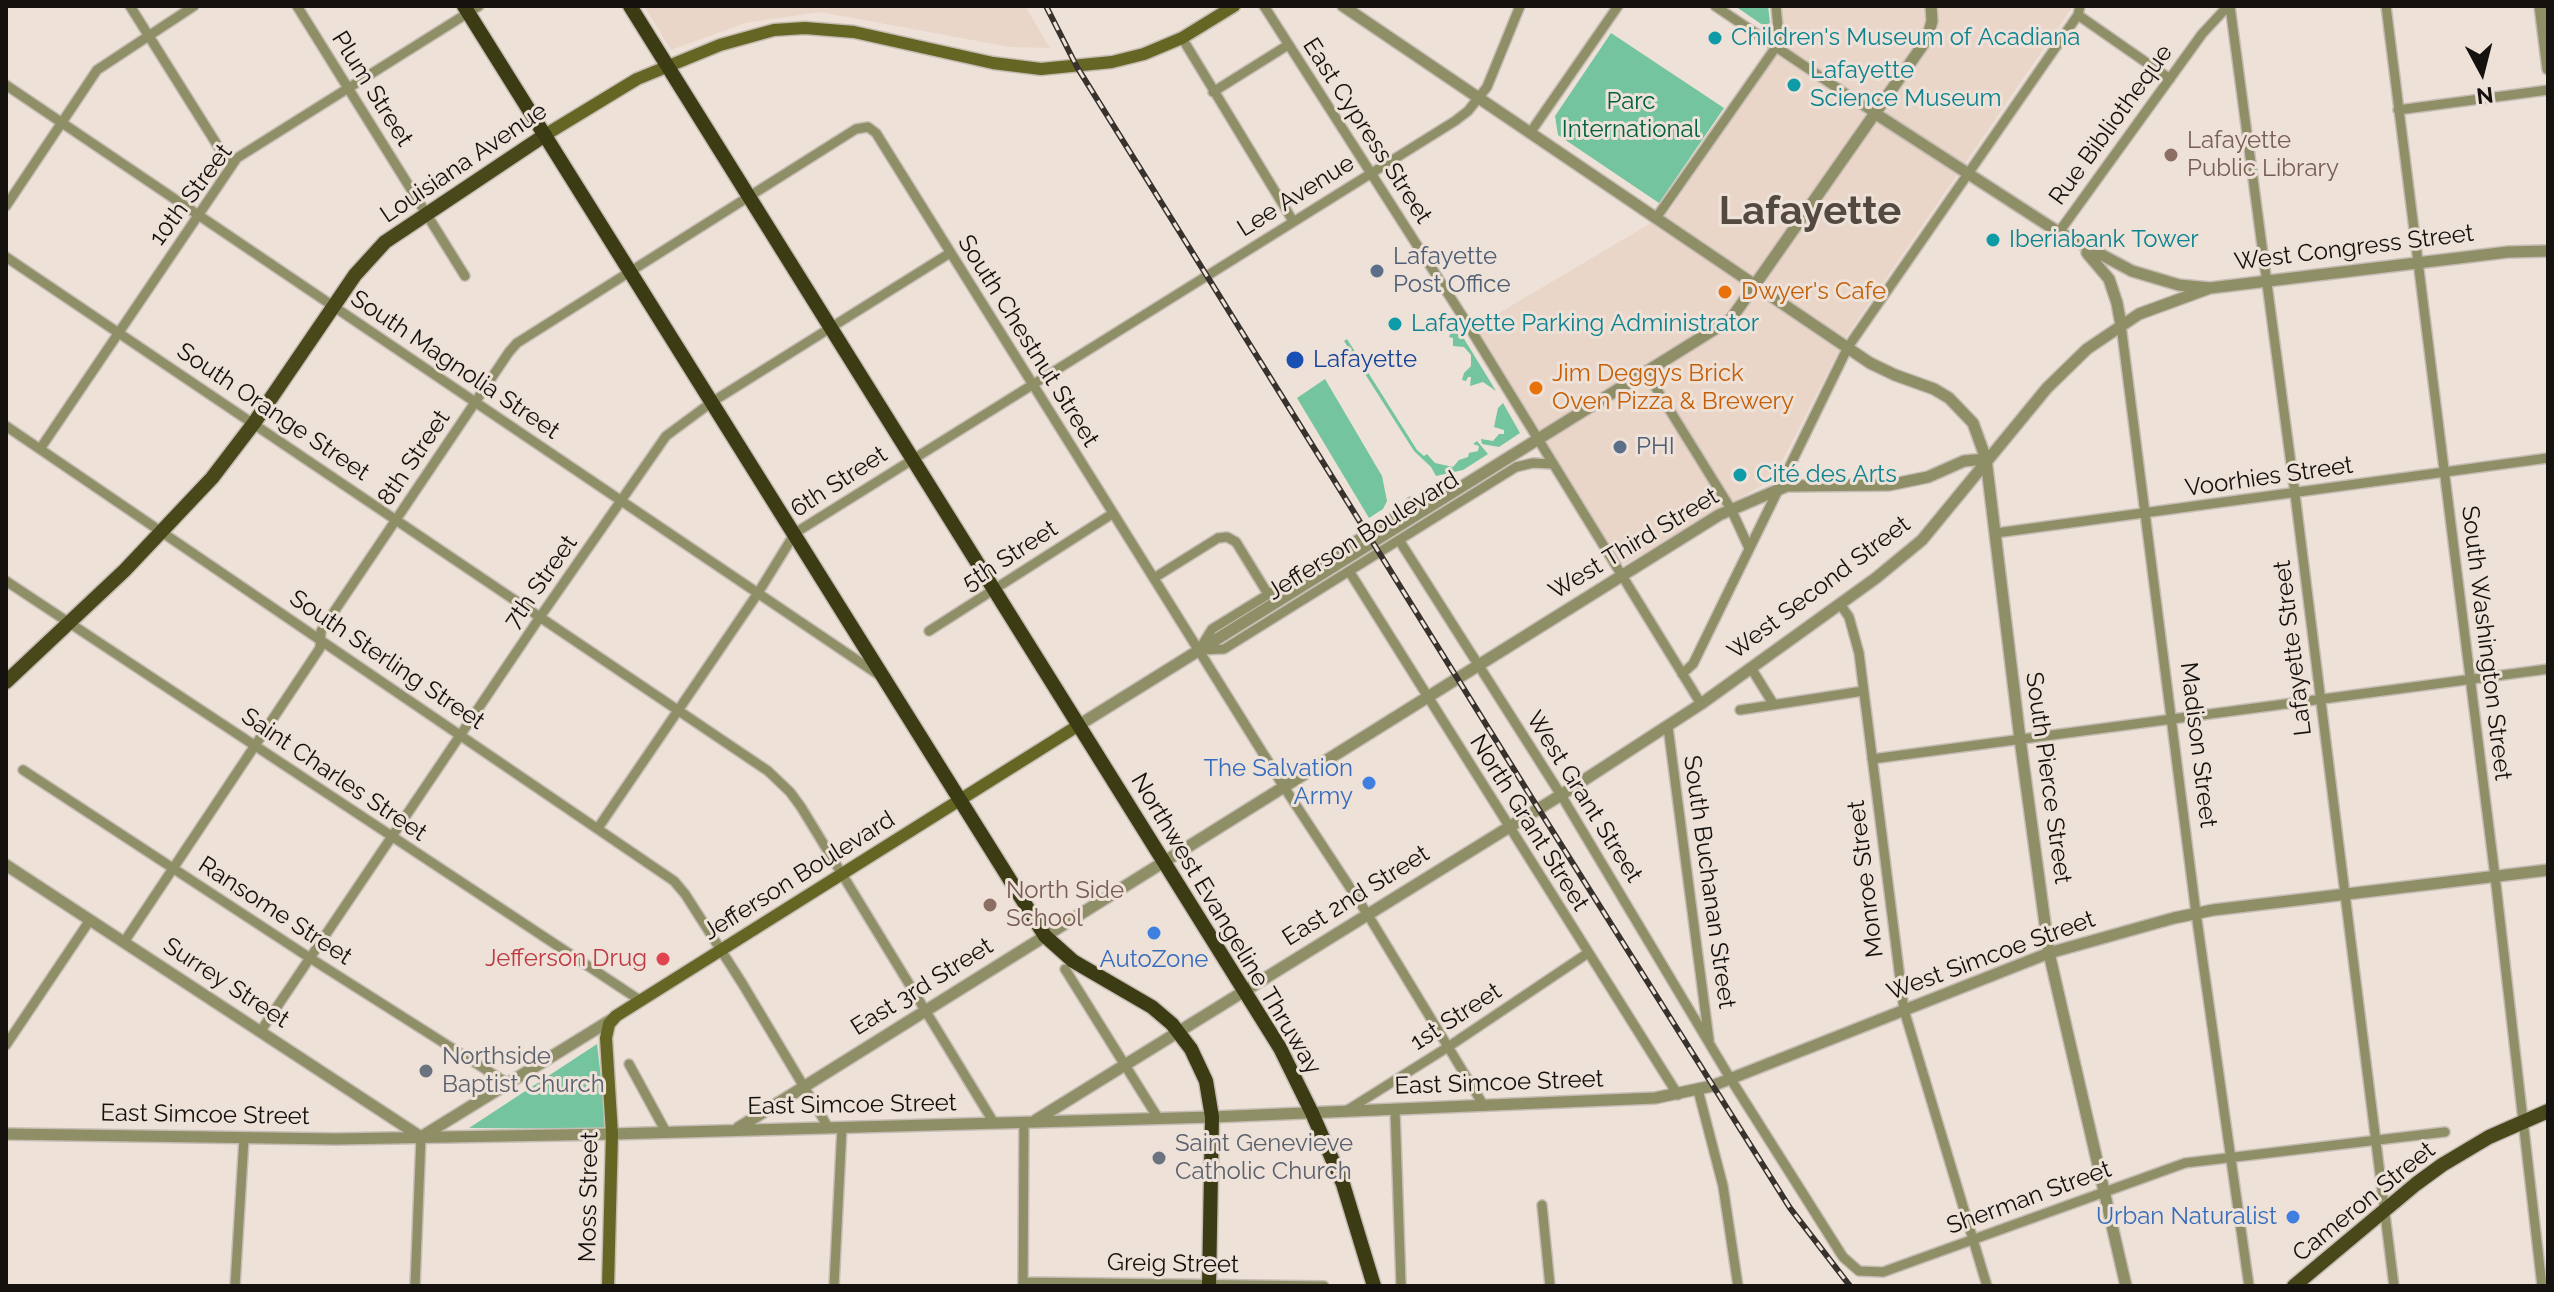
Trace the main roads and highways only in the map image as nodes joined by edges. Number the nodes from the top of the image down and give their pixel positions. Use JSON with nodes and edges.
{"nodes":[{"id":1,"x":630,"y":6,"type":"edge"},
{"id":2,"x":1234,"y":6,"type":"edge"},
{"id":3,"x":470,"y":8,"type":"edge"},
{"id":4,"x":667,"y":66,"type":"junction"},
{"id":5,"x":545,"y":135,"type":"junction"},
{"id":6,"x":6,"y":682,"type":"edge"},
{"id":7,"x":1079,"y":725,"type":"junction"},
{"id":8,"x":959,"y":801,"type":"junction"},
{"id":9,"x":616,"y":1016,"type":"joint"},
{"id":10,"x":2548,"y":1111,"type":"edge"},
{"id":11,"x":1209,"y":1285,"type":"edge"},
{"id":12,"x":608,"y":1286,"type":"edge"},
{"id":13,"x":1374,"y":1286,"type":"edge"},
{"id":14,"x":2294,"y":1286,"type":"edge"}],
"edges":[{"from":1,"to":4,"type":"highway","name":"Northwest Evangeline Thruway"},
{"from":2,"to":4,"type":"main road","name":"Louisiana Avenue"},
{"from":3,"to":5,"type":"highway"},
{"from":4,"to":5,"type":"main road","name":"Louisiana Avenue"},
{"from":4,"to":7,"type":"highway","name":"Northwest Evangeline Thruway"},
{"from":5,"to":6,"type":"main road","name":"Louisiana Avenue"},
{"from":5,"to":8,"type":"highway"},
{"from":7,"to":8,"type":"main road","name":"Jefferson Boulevard"},
{"from":7,"to":13,"type":"highway","name":"Northwest Evangeline Thruway"},
{"from":8,"to":9,"type":"main road","name":"Jefferson Boulevard"},
{"from":8,"to":11,"type":"highway"},
{"from":9,"to":12,"type":"main road","name":"Moss Street"},
{"from":10,"to":14,"type":"main road","name":"Cameron Street"}]}
